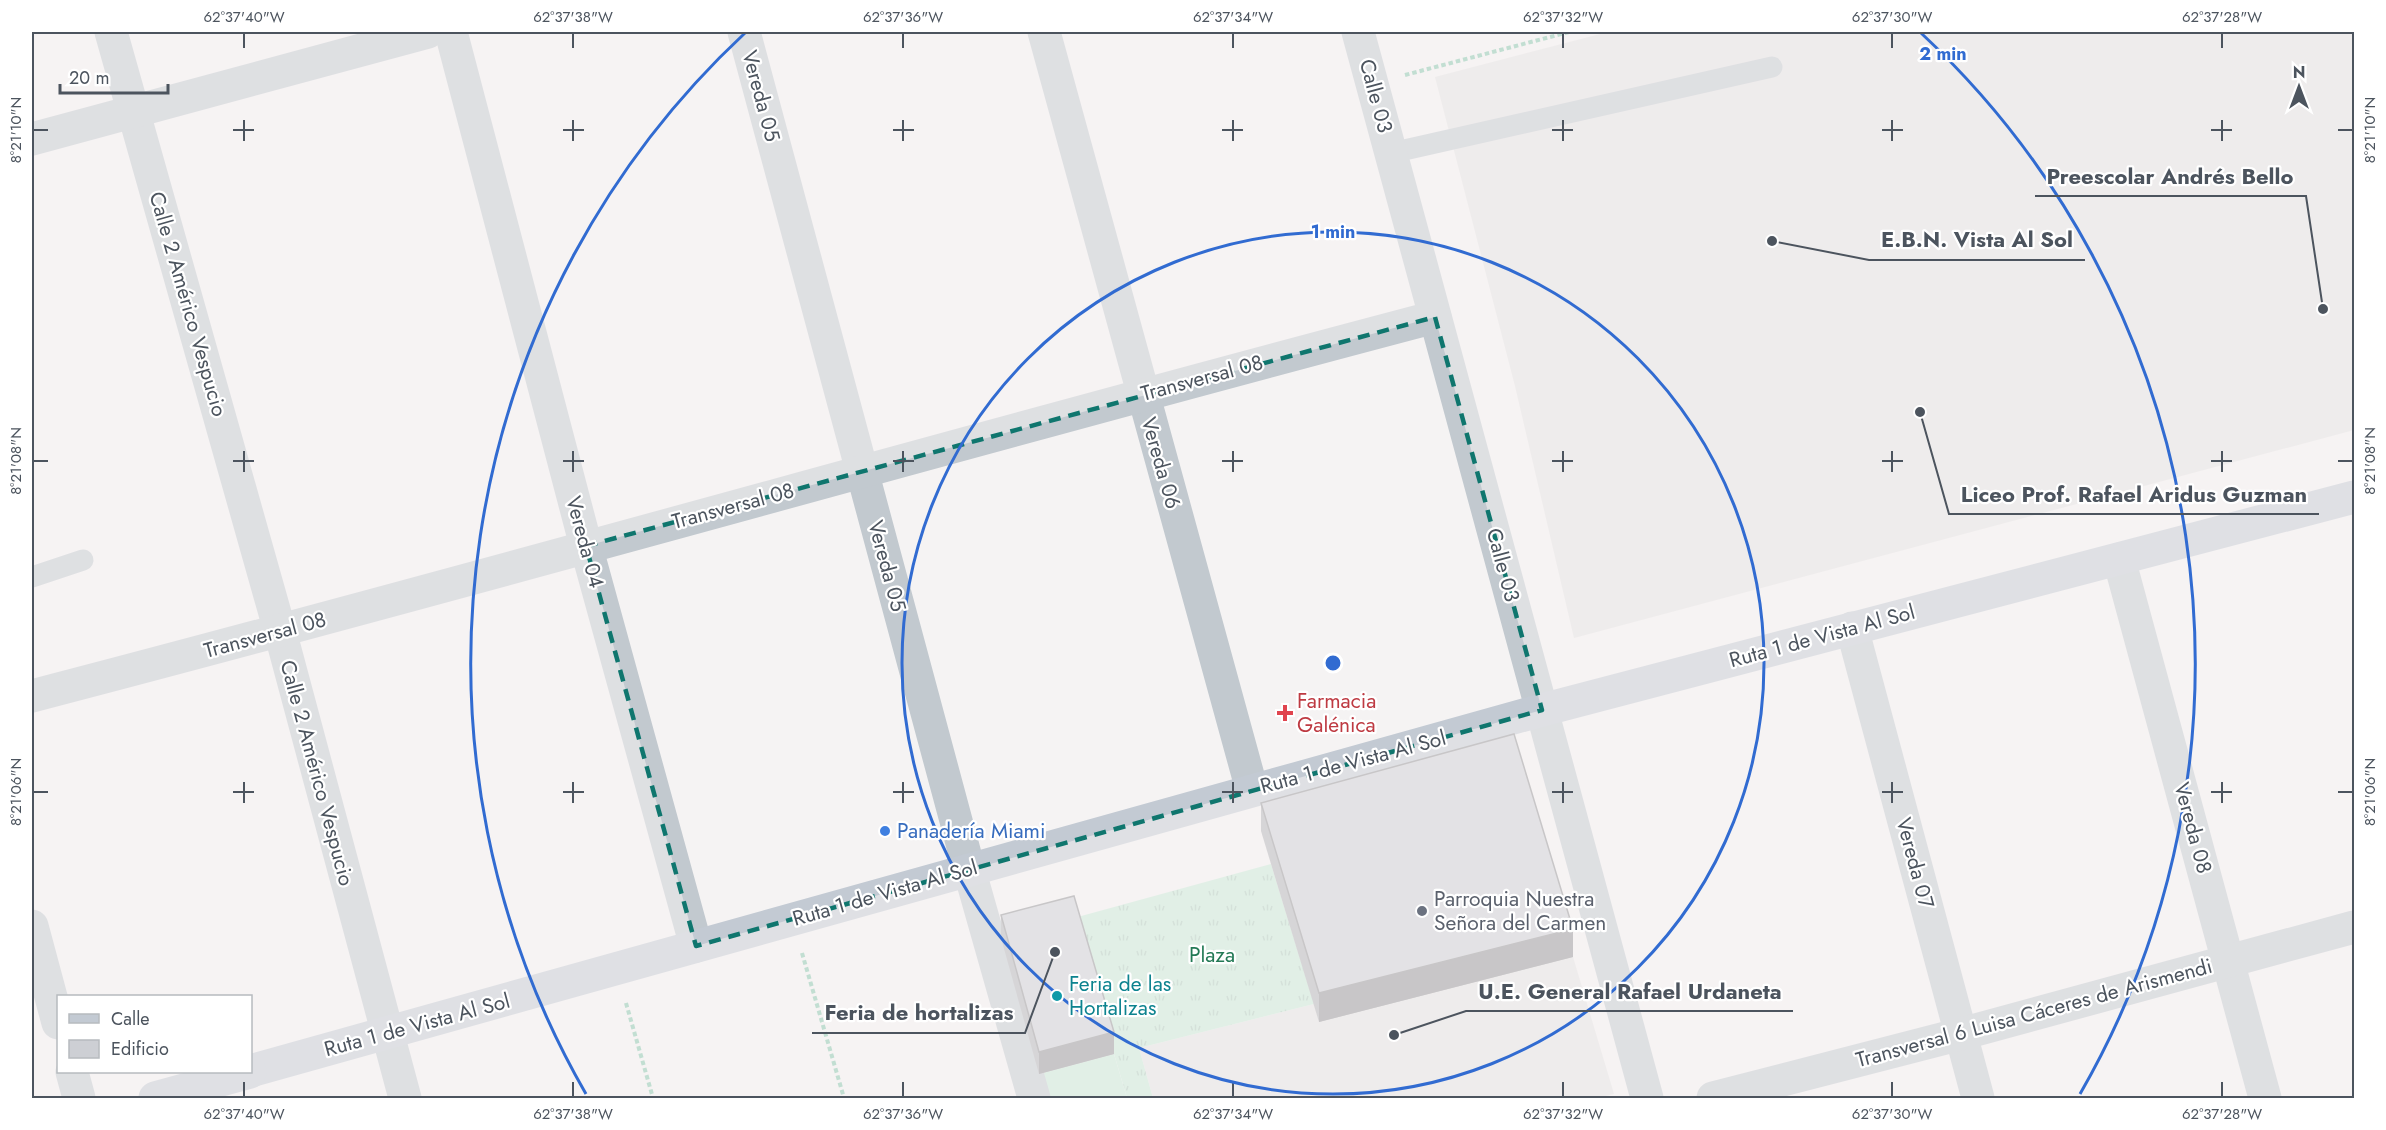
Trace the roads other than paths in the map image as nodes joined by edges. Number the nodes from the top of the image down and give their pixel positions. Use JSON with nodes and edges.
{"nodes":[{"id":1,"x":111,"y":32,"type":"edge"},
{"id":2,"x":428,"y":32,"type":"edge"},
{"id":3,"x":451,"y":32,"type":"edge"},
{"id":4,"x":744,"y":32,"type":"edge"},
{"id":5,"x":1044,"y":32,"type":"edge"},
{"id":6,"x":1358,"y":32,"type":"edge"},
{"id":7,"x":1772,"y":67,"type":"dead end"},
{"id":8,"x":134,"y":110,"type":"junction"},
{"id":9,"x":32,"y":139,"type":"edge"},
{"id":10,"x":1391,"y":153,"type":"junction"},
{"id":11,"x":1435,"y":317,"type":"junction"},
{"id":12,"x":1142,"y":394,"type":"junction"},
{"id":13,"x":861,"y":471,"type":"junction"},
{"id":14,"x":2355,"y":496,"type":"edge"},
{"id":15,"x":586,"y":546,"type":"junction"},
{"id":16,"x":2119,"y":559,"type":"junction"},
{"id":17,"x":83,"y":560,"type":"dead end"},
{"id":18,"x":32,"y":577,"type":"edge"},
{"id":19,"x":1852,"y":628,"type":"junction"},
{"id":20,"x":280,"y":631,"type":"junction"},
{"id":21,"x":32,"y":696,"type":"edge"},
{"id":22,"x":1542,"y":710,"type":"junction"},
{"id":23,"x":1252,"y":790,"type":"junction"},
{"id":24,"x":969,"y":869,"type":"junction"},
{"id":25,"x":32,"y":926,"type":"edge"},
{"id":26,"x":2355,"y":927,"type":"edge"},
{"id":27,"x":696,"y":946,"type":"junction"},
{"id":28,"x":2229,"y":961,"type":"junction"},
{"id":29,"x":57,"y":1019,"type":"edge"},
{"id":30,"x":387,"y":1033,"type":"junction"},
{"id":31,"x":1961,"y":1034,"type":"junction"},
{"id":32,"x":252,"y":1070,"type":"edge"},
{"id":33,"x":73,"y":1073,"type":"edge"},
{"id":34,"x":243,"y":1073,"type":"edge"},
{"id":35,"x":79,"y":1098,"type":"edge"},
{"id":36,"x":155,"y":1098,"type":"edge"},
{"id":37,"x":405,"y":1098,"type":"edge"},
{"id":38,"x":1034,"y":1098,"type":"edge"},
{"id":39,"x":1647,"y":1098,"type":"edge"},
{"id":40,"x":1713,"y":1098,"type":"edge"},
{"id":41,"x":1978,"y":1098,"type":"edge"},
{"id":42,"x":2265,"y":1098,"type":"edge"}],
"edges":[{"from":1,"to":8,"type":"street","name":"Calle 2 Américo Vespucio"},
{"from":2,"to":8,"type":"street"},
{"from":3,"to":15,"type":"street","name":"Vereda 04"},
{"from":4,"to":13,"type":"street","name":"Vereda 05"},
{"from":5,"to":12,"type":"street","name":"Vereda 06"},
{"from":6,"to":10,"type":"street","name":"Calle 03"},
{"from":7,"to":10,"type":"lane"},
{"from":8,"to":9,"type":"street"},
{"from":8,"to":20,"type":"street","name":"Calle 2 Américo Vespucio"},
{"from":10,"to":11,"type":"street","name":"Calle 03"},
{"from":11,"to":12,"type":"street","name":"Transversal 08"},
{"from":11,"to":22,"type":"street","name":"Calle 03"},
{"from":12,"to":13,"type":"street","name":"Transversal 08"},
{"from":12,"to":23,"type":"street","name":"Vereda 06"},
{"from":13,"to":15,"type":"street","name":"Transversal 08"},
{"from":13,"to":24,"type":"street","name":"Vereda 05"},
{"from":14,"to":16,"type":"street","name":"Ruta 1 de Vista Al Sol"},
{"from":15,"to":20,"type":"street","name":"Transversal 08"},
{"from":15,"to":27,"type":"street","name":"Vereda 04"},
{"from":16,"to":19,"type":"street","name":"Ruta 1 de Vista Al Sol"},
{"from":16,"to":28,"type":"street","name":"Vereda 08"},
{"from":17,"to":18,"type":"lane"},
{"from":19,"to":22,"type":"street","name":"Ruta 1 de Vista Al Sol"},
{"from":19,"to":31,"type":"street","name":"Vereda 07"},
{"from":20,"to":21,"type":"street","name":"Transversal 08"},
{"from":20,"to":30,"type":"street","name":"Calle 2 Américo Vespucio"},
{"from":22,"to":23,"type":"street","name":"Ruta 1 de Vista Al Sol"},
{"from":22,"to":39,"type":"street","name":"Calle 03"},
{"from":23,"to":24,"type":"street","name":"Ruta 1 de Vista Al Sol"},
{"from":24,"to":27,"type":"street","name":"Ruta 1 de Vista Al Sol"},
{"from":24,"to":38,"type":"street","name":"Vereda 05"},
{"from":25,"to":29,"type":"street"},
{"from":26,"to":28,"type":"street","name":"Transversal 6 Luisa Cáceres de Arismendi"},
{"from":27,"to":30,"type":"street","name":"Ruta 1 de Vista Al Sol"},
{"from":28,"to":31,"type":"street","name":"Transversal 6 Luisa Cáceres de Arismendi"},
{"from":28,"to":42,"type":"street","name":"Vereda 08"},
{"from":30,"to":32,"type":"street","name":"Ruta 1 de Vista Al Sol"},
{"from":30,"to":37,"type":"street","name":"Calle 2 Américo Vespucio"},
{"from":31,"to":40,"type":"street","name":"Transversal 6 Luisa Cáceres de Arismendi"},
{"from":31,"to":41,"type":"street","name":"Vereda 07"},
{"from":33,"to":35,"type":"street"},
{"from":34,"to":36,"type":"street","name":"Ruta 1 de Vista Al Sol"}]}
